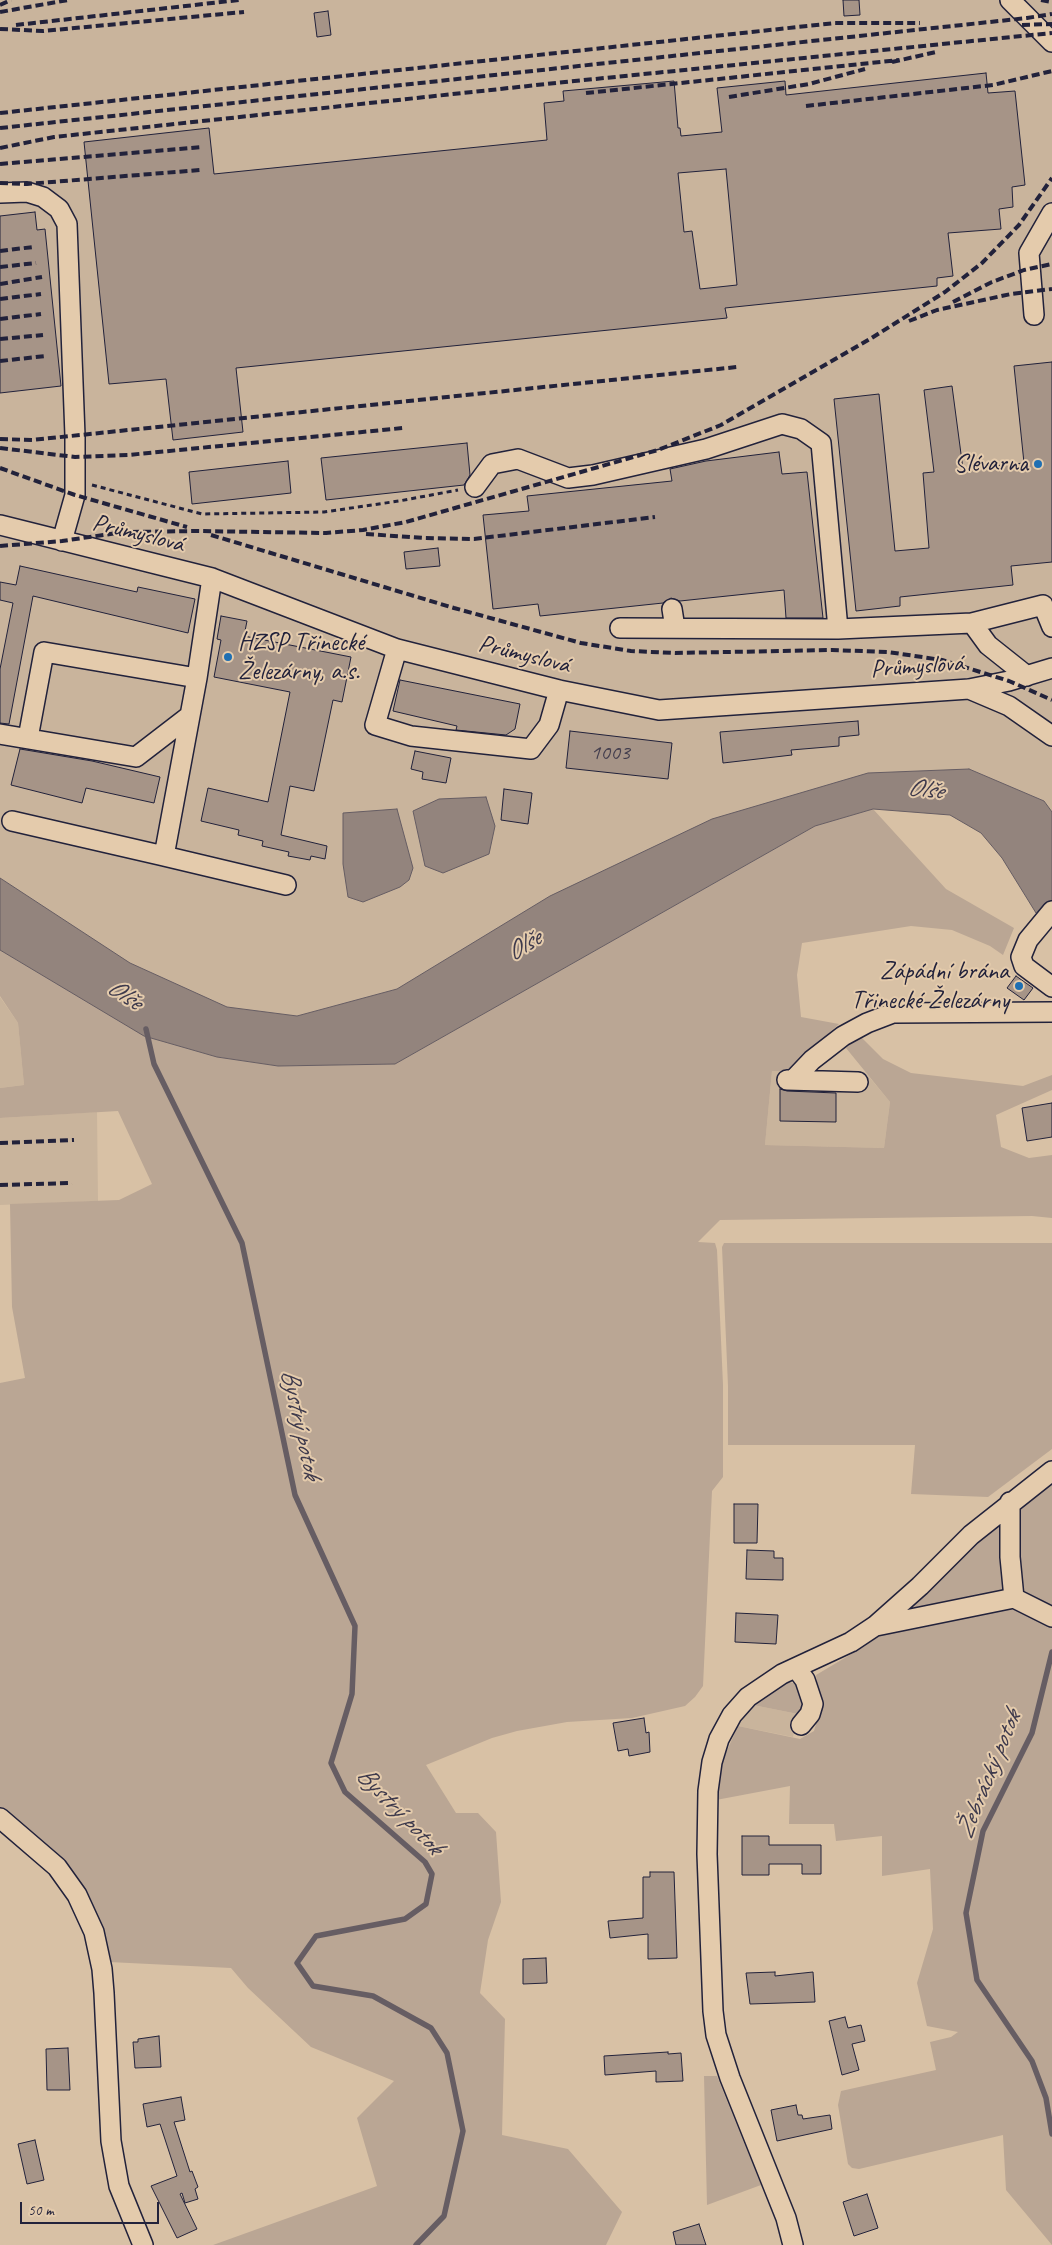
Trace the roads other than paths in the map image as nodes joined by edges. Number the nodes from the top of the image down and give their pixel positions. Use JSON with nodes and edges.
{"nodes":[{"id":1,"x":1010,"y":0,"type":"edge"},
{"id":2,"x":1052,"y":42,"type":"edge"},
{"id":3,"x":0,"y":193,"type":"edge"},
{"id":4,"x":1052,"y":213,"type":"edge"},
{"id":5,"x":1034,"y":316,"type":"dead end"},
{"id":6,"x":476,"y":487,"type":"road end"},
{"id":7,"x":0,"y":525,"type":"edge"},
{"id":8,"x":62,"y":541,"type":"junction"},
{"id":9,"x":212,"y":578,"type":"junction"},
{"id":10,"x":672,"y":609,"type":"dead end"},
{"id":11,"x":972,"y":624,"type":"junction"},
{"id":12,"x":1052,"y":627,"type":"edge"},
{"id":13,"x":620,"y":628,"type":"dead end"},
{"id":14,"x":675,"y":628,"type":"junction"},
{"id":15,"x":838,"y":629,"type":"junction"},
{"id":16,"x":398,"y":649,"type":"junction"},
{"id":17,"x":1052,"y":668,"type":"edge"},
{"id":18,"x":1027,"y":676,"type":"junction"},
{"id":19,"x":197,"y":678,"type":"junction"},
{"id":20,"x":969,"y":689,"type":"junction"},
{"id":21,"x":559,"y":690,"type":"junction"},
{"id":22,"x":188,"y":717,"type":"junction"},
{"id":23,"x":0,"y":734,"type":"edge"},
{"id":24,"x":1052,"y":736,"type":"edge"},
{"id":25,"x":28,"y":738,"type":"junction"},
{"id":26,"x":12,"y":821,"type":"dead end"},
{"id":27,"x":164,"y":856,"type":"junction"},
{"id":28,"x":286,"y":885,"type":"dead end"},
{"id":29,"x":1052,"y":911,"type":"edge"},
{"id":30,"x":1047,"y":983,"type":"edge"},
{"id":31,"x":1052,"y":1012,"type":"edge"},
{"id":32,"x":858,"y":1082,"type":"dead end"},
{"id":33,"x":1052,"y":1471,"type":"edge"},
{"id":34,"x":1010,"y":1502,"type":"junction"},
{"id":35,"x":1014,"y":1598,"type":"junction"},
{"id":36,"x":1052,"y":1617,"type":"edge"},
{"id":37,"x":875,"y":1626,"type":"junction"},
{"id":38,"x":796,"y":1668,"type":"junction"},
{"id":39,"x":801,"y":1725,"type":"dead end"},
{"id":40,"x":0,"y":1818,"type":"edge"},
{"id":41,"x":143,"y":2245,"type":"edge"},
{"id":42,"x":793,"y":2245,"type":"edge"}],
"edges":[{"from":1,"to":2,"type":"street"},
{"from":3,"to":8,"type":"street"},
{"from":4,"to":5,"type":"street"},
{"from":6,"to":15,"type":"street"},
{"from":7,"to":8,"type":"street","name":"Průmyslová"},
{"from":8,"to":9,"type":"street","name":"Průmyslová"},
{"from":9,"to":16,"type":"street","name":"Průmyslová"},
{"from":9,"to":19,"type":"street"},
{"from":10,"to":14,"type":"street"},
{"from":11,"to":12,"type":"street"},
{"from":11,"to":15,"type":"street"},
{"from":11,"to":18,"type":"street"},
{"from":13,"to":14,"type":"street"},
{"from":14,"to":15,"type":"street"},
{"from":16,"to":21,"type":"street","name":"Průmyslová"},
{"from":16,"to":21,"type":"street"},
{"from":17,"to":18,"type":"street","name":"Průmyslová"},
{"from":18,"to":20,"type":"street","name":"Průmyslová"},
{"from":19,"to":22,"type":"street"},
{"from":19,"to":25,"type":"street"},
{"from":20,"to":21,"type":"street","name":"Průmyslová"},
{"from":20,"to":24,"type":"street"},
{"from":22,"to":25,"type":"street"},
{"from":22,"to":27,"type":"street"},
{"from":23,"to":25,"type":"street"},
{"from":26,"to":27,"type":"street"},
{"from":27,"to":28,"type":"street"},
{"from":29,"to":30,"type":"street"},
{"from":31,"to":32,"type":"street"},
{"from":33,"to":34,"type":"street"},
{"from":34,"to":35,"type":"street"},
{"from":34,"to":37,"type":"street"},
{"from":35,"to":36,"type":"street"},
{"from":35,"to":37,"type":"street"},
{"from":37,"to":38,"type":"street"},
{"from":38,"to":39,"type":"street"},
{"from":38,"to":42,"type":"street"},
{"from":40,"to":41,"type":"street"}]}
